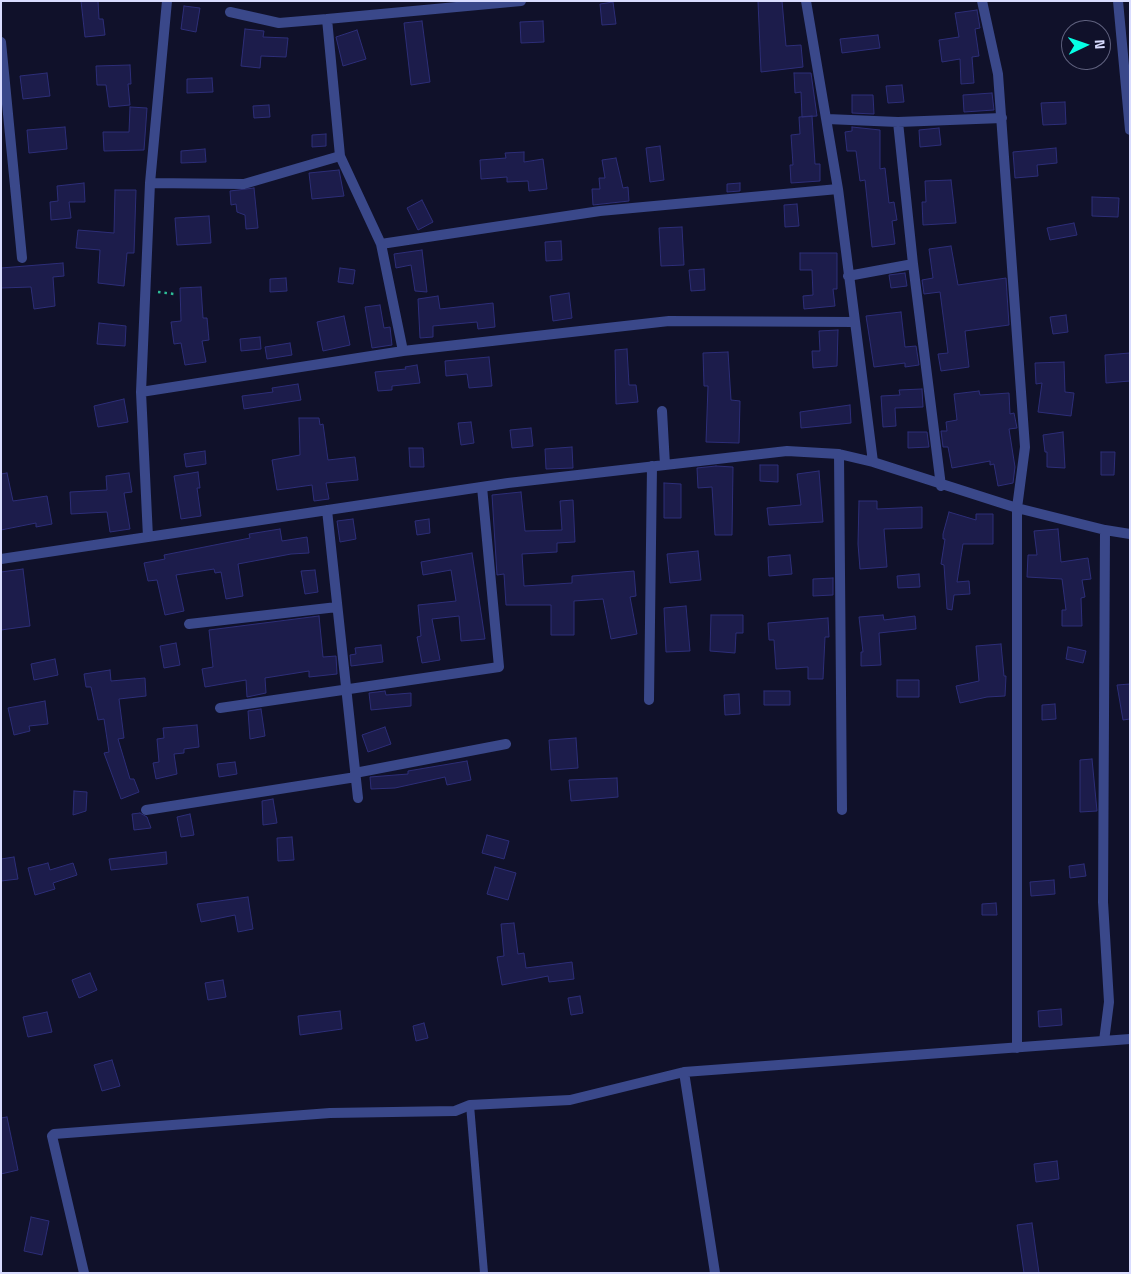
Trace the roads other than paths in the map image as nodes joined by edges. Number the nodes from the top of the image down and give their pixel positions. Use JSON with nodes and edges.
{"nodes":[{"id":1,"x":167,"y":1,"type":"edge"},
{"id":2,"x":521,"y":1,"type":"edge"},
{"id":3,"x":806,"y":1,"type":"edge"},
{"id":4,"x":982,"y":1,"type":"edge"},
{"id":5,"x":1118,"y":1,"type":"edge"},
{"id":6,"x":230,"y":12,"type":"dead end"},
{"id":7,"x":327,"y":19,"type":"junction"},
{"id":8,"x":1,"y":42,"type":"edge"},
{"id":9,"x":1002,"y":118,"type":"junction"},
{"id":10,"x":828,"y":119,"type":"junction"},
{"id":11,"x":898,"y":122,"type":"junction"},
{"id":12,"x":1130,"y":130,"type":"edge"},
{"id":13,"x":340,"y":156,"type":"junction"},
{"id":14,"x":150,"y":183,"type":"junction"},
{"id":15,"x":838,"y":189,"type":"junction"},
{"id":16,"x":381,"y":244,"type":"junction"},
{"id":17,"x":22,"y":258,"type":"dead end"},
{"id":18,"x":913,"y":264,"type":"junction"},
{"id":19,"x":848,"y":276,"type":"junction"},
{"id":20,"x":854,"y":322,"type":"junction"},
{"id":21,"x":402,"y":351,"type":"junction"},
{"id":22,"x":141,"y":392,"type":"junction"},
{"id":23,"x":662,"y":411,"type":"dead end"},
{"id":24,"x":839,"y":454,"type":"junction"},
{"id":25,"x":873,"y":462,"type":"junction"},
{"id":26,"x":665,"y":465,"type":"junction"},
{"id":27,"x":652,"y":466,"type":"junction"},
{"id":28,"x":941,"y":486,"type":"junction"},
{"id":29,"x":482,"y":487,"type":"junction"},
{"id":30,"x":1017,"y":508,"type":"junction"},
{"id":31,"x":327,"y":510,"type":"junction"},
{"id":32,"x":1105,"y":530,"type":"junction"},
{"id":33,"x":1130,"y":534,"type":"edge"},
{"id":34,"x":148,"y":537,"type":"junction"},
{"id":35,"x":1,"y":559,"type":"edge"},
{"id":36,"x":337,"y":607,"type":"junction"},
{"id":37,"x":189,"y":624,"type":"dead end"},
{"id":38,"x":346,"y":691,"type":"junction"},
{"id":39,"x":649,"y":700,"type":"dead end"},
{"id":40,"x":220,"y":708,"type":"dead end"},
{"id":41,"x":506,"y":744,"type":"dead end"},
{"id":42,"x":355,"y":775,"type":"junction"},
{"id":43,"x":358,"y":798,"type":"dead end"},
{"id":44,"x":146,"y":810,"type":"dead end"},
{"id":45,"x":842,"y":810,"type":"dead end"},
{"id":46,"x":1130,"y":1039,"type":"edge"},
{"id":47,"x":1104,"y":1041,"type":"junction"},
{"id":48,"x":1017,"y":1048,"type":"junction"},
{"id":49,"x":684,"y":1072,"type":"junction"},
{"id":50,"x":470,"y":1105,"type":"junction"},
{"id":51,"x":84,"y":1273,"type":"edge"},
{"id":52,"x":484,"y":1273,"type":"edge"},
{"id":53,"x":715,"y":1273,"type":"edge"}],
"edges":[{"from":1,"to":14,"type":"street"},
{"from":2,"to":7,"type":"street"},
{"from":3,"to":10,"type":"street"},
{"from":4,"to":9,"type":"street"},
{"from":5,"to":12,"type":"street"},
{"from":6,"to":7,"type":"street"},
{"from":7,"to":13,"type":"street"},
{"from":8,"to":17,"type":"street"},
{"from":9,"to":11,"type":"street"},
{"from":9,"to":30,"type":"street"},
{"from":10,"to":11,"type":"street"},
{"from":10,"to":15,"type":"street"},
{"from":11,"to":18,"type":"street"},
{"from":13,"to":14,"type":"street"},
{"from":13,"to":16,"type":"street"},
{"from":14,"to":22,"type":"street"},
{"from":15,"to":16,"type":"street"},
{"from":15,"to":19,"type":"street"},
{"from":16,"to":21,"type":"street"},
{"from":18,"to":19,"type":"street"},
{"from":18,"to":28,"type":"street"},
{"from":19,"to":20,"type":"street"},
{"from":20,"to":21,"type":"street"},
{"from":20,"to":25,"type":"street"},
{"from":21,"to":22,"type":"street"},
{"from":22,"to":34,"type":"street"},
{"from":23,"to":26,"type":"street"},
{"from":24,"to":25,"type":"street"},
{"from":24,"to":26,"type":"street"},
{"from":24,"to":45,"type":"street"},
{"from":25,"to":28,"type":"street"},
{"from":26,"to":27,"type":"street"},
{"from":27,"to":29,"type":"street"},
{"from":27,"to":39,"type":"street"},
{"from":28,"to":30,"type":"street"},
{"from":29,"to":31,"type":"street"},
{"from":29,"to":38,"type":"street"},
{"from":30,"to":32,"type":"street"},
{"from":30,"to":48,"type":"street"},
{"from":31,"to":34,"type":"street"},
{"from":31,"to":36,"type":"street"},
{"from":32,"to":33,"type":"street"},
{"from":32,"to":47,"type":"street"},
{"from":34,"to":35,"type":"street"},
{"from":36,"to":37,"type":"street"},
{"from":36,"to":38,"type":"street"},
{"from":38,"to":40,"type":"street"},
{"from":38,"to":42,"type":"street"},
{"from":41,"to":42,"type":"street"},
{"from":42,"to":43,"type":"street"},
{"from":42,"to":44,"type":"street"},
{"from":46,"to":47,"type":"street"},
{"from":47,"to":48,"type":"street"},
{"from":48,"to":49,"type":"street"},
{"from":49,"to":50,"type":"street"},
{"from":49,"to":53,"type":"street"},
{"from":50,"to":51,"type":"street"},
{"from":50,"to":52,"type":"lane"}]}
